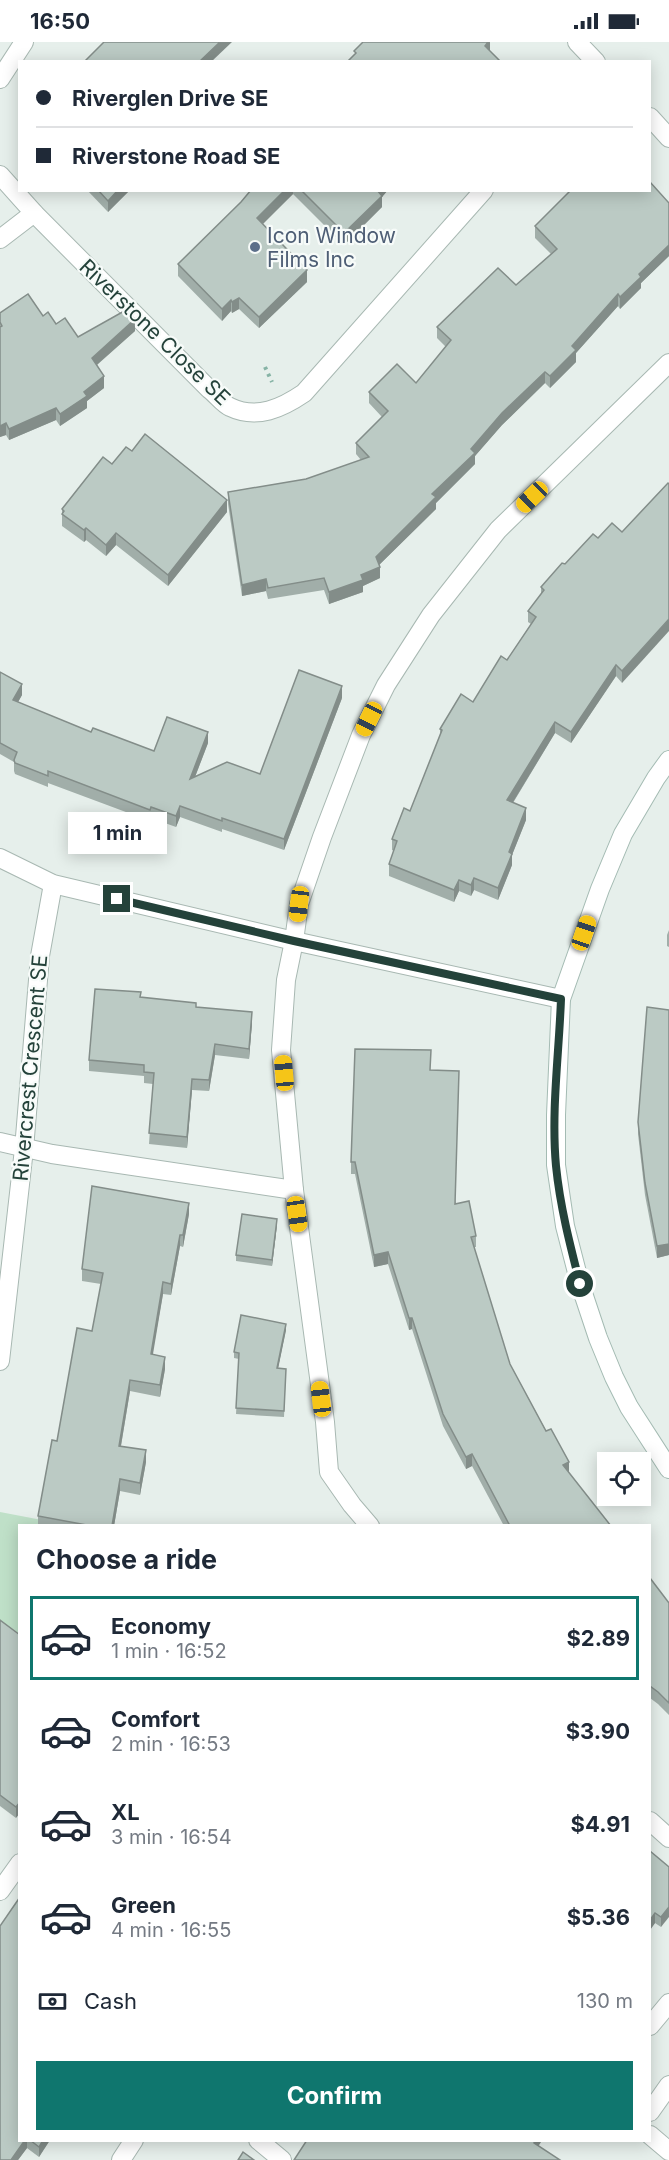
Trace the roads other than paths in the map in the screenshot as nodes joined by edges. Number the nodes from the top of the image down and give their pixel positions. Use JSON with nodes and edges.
{"nodes":[{"id":1,"x":24,"y":42,"type":"edge"},
{"id":2,"x":577,"y":42,"type":"edge"},
{"id":3,"x":594,"y":60,"type":"edge"},
{"id":4,"x":0,"y":79,"type":"edge"},
{"id":5,"x":651,"y":118,"type":"edge"},
{"id":6,"x":669,"y":138,"type":"edge"},
{"id":7,"x":0,"y":174,"type":"edge"},
{"id":8,"x":482,"y":192,"type":"edge"},
{"id":9,"x":34,"y":213,"type":"junction"},
{"id":10,"x":0,"y":239,"type":"edge"},
{"id":11,"x":669,"y":363,"type":"edge"},
{"id":12,"x":669,"y":760,"type":"edge"},
{"id":13,"x":0,"y":858,"type":"edge"},
{"id":14,"x":53,"y":884,"type":"junction"},
{"id":15,"x":294,"y":941,"type":"junction"},
{"id":16,"x":561,"y":999,"type":"junction"},
{"id":17,"x":0,"y":1142,"type":"edge"},
{"id":18,"x":24,"y":1149,"type":"junction"},
{"id":19,"x":294,"y":1191,"type":"junction"},
{"id":20,"x":0,"y":1361,"type":"edge"},
{"id":21,"x":669,"y":1469,"type":"edge"},
{"id":22,"x":368,"y":1524,"type":"edge"},
{"id":23,"x":651,"y":1822,"type":"edge"},
{"id":24,"x":669,"y":1838,"type":"edge"},
{"id":25,"x":18,"y":1866,"type":"edge"},
{"id":26,"x":0,"y":1891,"type":"edge"},
{"id":27,"x":669,"y":2002,"type":"edge"},
{"id":28,"x":651,"y":2025,"type":"edge"},
{"id":29,"x":669,"y":2085,"type":"edge"},
{"id":30,"x":651,"y":2111,"type":"edge"},
{"id":31,"x":651,"y":2136,"type":"edge"},
{"id":32,"x":133,"y":2142,"type":"edge"},
{"id":33,"x":260,"y":2142,"type":"edge"},
{"id":34,"x":669,"y":2151,"type":"edge"},
{"id":35,"x":121,"y":2160,"type":"edge"},
{"id":36,"x":282,"y":2160,"type":"edge"}],
"edges":[{"from":1,"to":4,"type":"street"},
{"from":2,"to":3,"type":"street"},
{"from":5,"to":6,"type":"street"},
{"from":7,"to":9,"type":"street","name":"Riverstone Close SE"},
{"from":8,"to":9,"type":"street","name":"Riverstone Close SE"},
{"from":9,"to":10,"type":"street"},
{"from":11,"to":15,"type":"street"},
{"from":12,"to":16,"type":"street"},
{"from":13,"to":14,"type":"street"},
{"from":14,"to":15,"type":"street"},
{"from":14,"to":18,"type":"street","name":"Rivercrest Crescent SE"},
{"from":15,"to":16,"type":"street"},
{"from":15,"to":19,"type":"street"},
{"from":16,"to":21,"type":"street"},
{"from":17,"to":18,"type":"street"},
{"from":18,"to":19,"type":"street"},
{"from":18,"to":20,"type":"street","name":"Rivercrest Crescent SE"},
{"from":19,"to":22,"type":"street"},
{"from":23,"to":24,"type":"street"},
{"from":25,"to":26,"type":"street"},
{"from":27,"to":28,"type":"street"},
{"from":29,"to":30,"type":"street"},
{"from":31,"to":34,"type":"street"},
{"from":32,"to":35,"type":"street"},
{"from":33,"to":36,"type":"street"}]}
